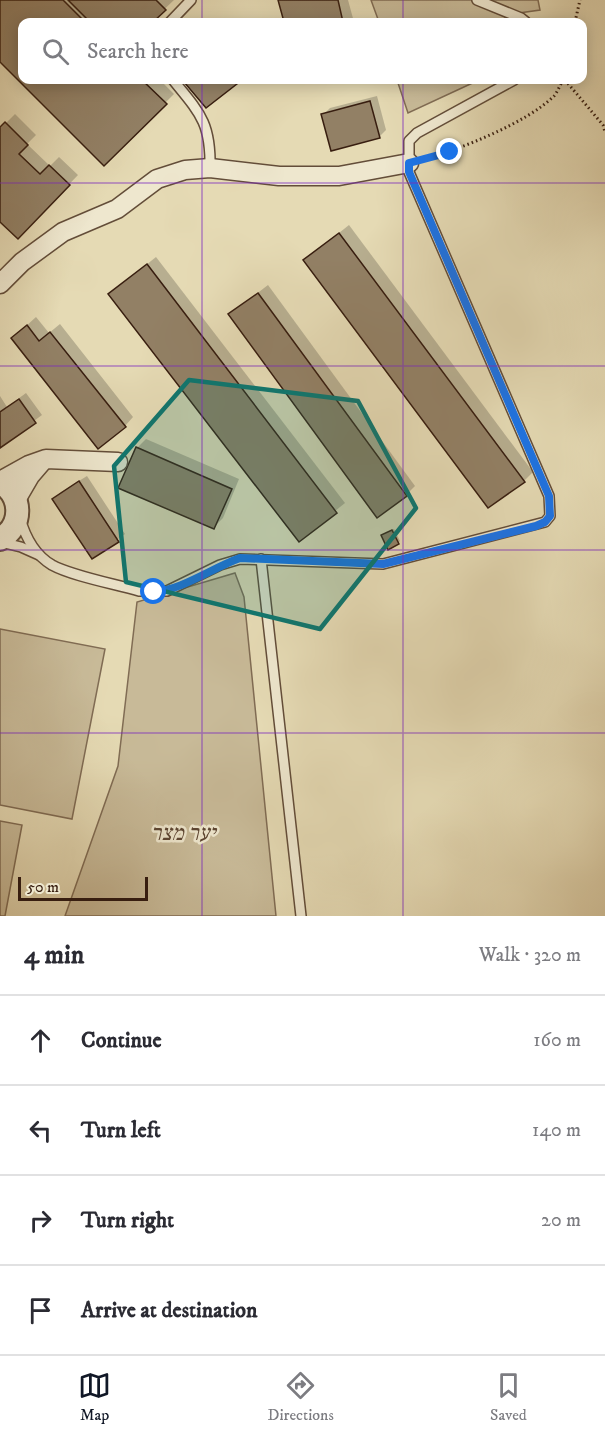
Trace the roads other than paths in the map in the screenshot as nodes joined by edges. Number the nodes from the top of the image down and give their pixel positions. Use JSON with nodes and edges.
{"nodes":[{"id":1,"x":191,"y":0,"type":"edge"},
{"id":2,"x":477,"y":0,"type":"edge"},
{"id":3,"x":174,"y":18,"type":"edge"},
{"id":4,"x":521,"y":18,"type":"edge"},
{"id":5,"x":176,"y":84,"type":"edge"},
{"id":6,"x":507,"y":84,"type":"edge"},
{"id":7,"x":409,"y":163,"type":"junction"},
{"id":8,"x":210,"y":168,"type":"junction"},
{"id":9,"x":0,"y":284,"type":"edge"},
{"id":10,"x":46,"y":459,"type":"junction"},
{"id":11,"x":118,"y":462,"type":"dead end"},
{"id":12,"x":0,"y":482,"type":"edge"},
{"id":13,"x":17,"y":505,"type":"junction"},
{"id":14,"x":0,"y":541,"type":"edge"},
{"id":15,"x":41,"y":556,"type":"junction"},
{"id":16,"x":261,"y":559,"type":"junction"},
{"id":17,"x":301,"y":916,"type":"edge"}],
"edges":[{"from":1,"to":3,"type":"lane"},
{"from":2,"to":4,"type":"lane"},
{"from":5,"to":8,"type":"lane"},
{"from":6,"to":7,"type":"lane"},
{"from":7,"to":8,"type":"street"},
{"from":7,"to":16,"type":"lane"},
{"from":8,"to":9,"type":"street"},
{"from":10,"to":11,"type":"street"},
{"from":10,"to":12,"type":"street"},
{"from":10,"to":13,"type":"street"},
{"from":12,"to":13,"type":"street"},
{"from":13,"to":14,"type":"street"},
{"from":13,"to":15,"type":"lane"},
{"from":14,"to":15,"type":"lane"},
{"from":15,"to":16,"type":"lane"},
{"from":16,"to":17,"type":"lane"}]}
